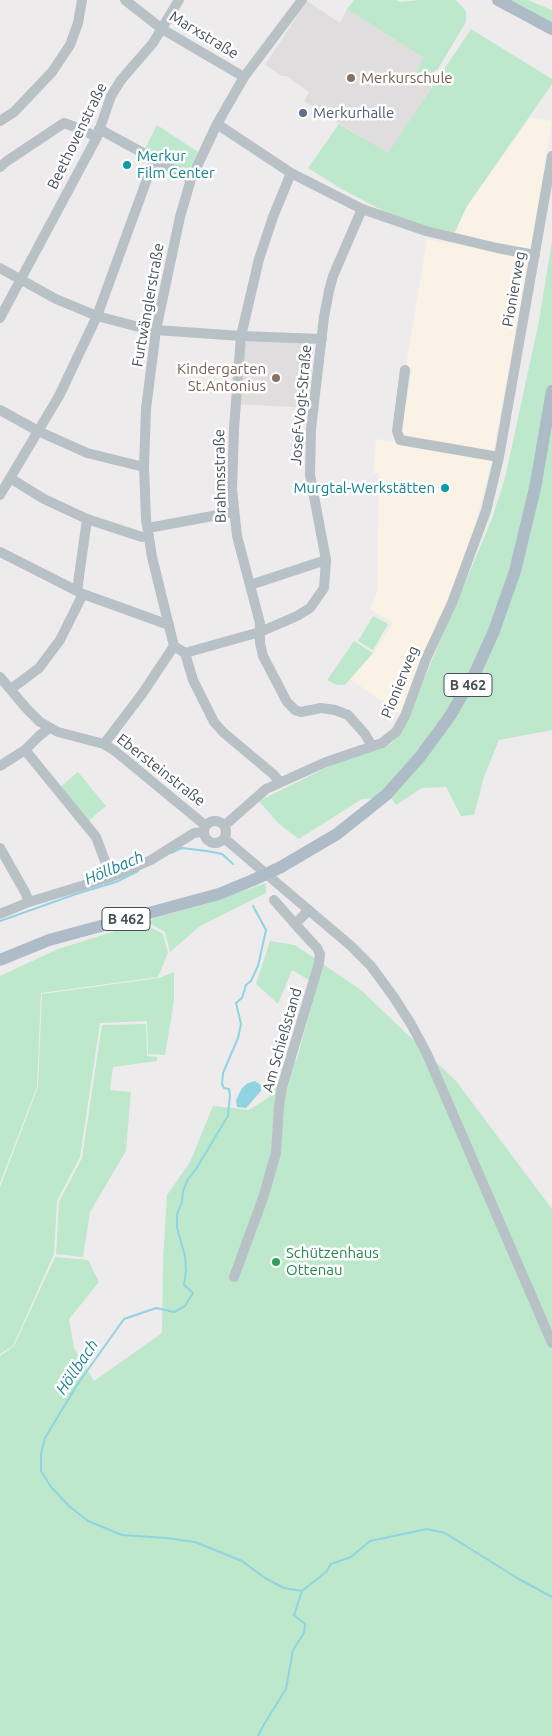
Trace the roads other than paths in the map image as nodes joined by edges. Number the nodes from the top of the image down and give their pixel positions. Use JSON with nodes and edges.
{"nodes":[{"id":1,"x":82,"y":0,"type":"edge"},
{"id":2,"x":125,"y":0,"type":"edge"},
{"id":3,"x":178,"y":0,"type":"edge"},
{"id":4,"x":302,"y":0,"type":"edge"},
{"id":5,"x":498,"y":0,"type":"edge"},
{"id":6,"x":162,"y":29,"type":"junction"},
{"id":7,"x":552,"y":29,"type":"edge"},
{"id":8,"x":244,"y":77,"type":"junction"},
{"id":9,"x":0,"y":122,"type":"edge"},
{"id":10,"x":217,"y":124,"type":"junction"},
{"id":11,"x":98,"y":133,"type":"junction"},
{"id":12,"x":552,"y":156,"type":"edge"},
{"id":13,"x":154,"y":160,"type":"junction"},
{"id":14,"x":0,"y":167,"type":"edge"},
{"id":15,"x":291,"y":173,"type":"junction"},
{"id":16,"x":191,"y":179,"type":"junction"},
{"id":17,"x":362,"y":209,"type":"junction"},
{"id":18,"x":535,"y":255,"type":"junction"},
{"id":19,"x":0,"y":268,"type":"edge"},
{"id":20,"x":21,"y":280,"type":"junction"},
{"id":21,"x":97,"y":316,"type":"junction"},
{"id":22,"x":0,"y":318,"type":"edge"},
{"id":23,"x":156,"y":330,"type":"junction"},
{"id":24,"x":241,"y":336,"type":"junction"},
{"id":25,"x":322,"y":339,"type":"junction"},
{"id":26,"x":405,"y":370,"type":"dead end"},
{"id":27,"x":552,"y":391,"type":"edge"},
{"id":28,"x":0,"y":410,"type":"edge"},
{"id":29,"x":38,"y":431,"type":"junction"},
{"id":30,"x":499,"y":457,"type":"junction"},
{"id":31,"x":144,"y":467,"type":"junction"},
{"id":32,"x":10,"y":478,"type":"junction"},
{"id":33,"x":0,"y":495,"type":"edge"},
{"id":34,"x":234,"y":512,"type":"junction"},
{"id":35,"x":87,"y":519,"type":"junction"},
{"id":36,"x":148,"y":532,"type":"junction"},
{"id":37,"x":0,"y":552,"type":"edge"},
{"id":38,"x":326,"y":560,"type":"junction"},
{"id":39,"x":250,"y":586,"type":"junction"},
{"id":40,"x":80,"y":592,"type":"junction"},
{"id":41,"x":169,"y":625,"type":"junction"},
{"id":42,"x":260,"y":632,"type":"junction"},
{"id":43,"x":174,"y":646,"type":"junction"},
{"id":44,"x":185,"y":653,"type":"junction"},
{"id":45,"x":0,"y":677,"type":"edge"},
{"id":46,"x":11,"y":689,"type":"junction"},
{"id":47,"x":49,"y":728,"type":"junction"},
{"id":48,"x":104,"y":744,"type":"junction"},
{"id":49,"x":372,"y":746,"type":"junction"},
{"id":50,"x":25,"y":750,"type":"junction"},
{"id":51,"x":0,"y":766,"type":"edge"},
{"id":52,"x":280,"y":782,"type":"junction"},
{"id":53,"x":224,"y":826,"type":"junction"},
{"id":54,"x":205,"y":829,"type":"junction"},
{"id":55,"x":224,"y":838,"type":"junction"},
{"id":56,"x":0,"y":848,"type":"edge"},
{"id":57,"x":111,"y":876,"type":"junction"},
{"id":58,"x":27,"y":897,"type":"junction"},
{"id":59,"x":274,"y":900,"type":"dead end"},
{"id":60,"x":309,"y":910,"type":"junction"},
{"id":61,"x":0,"y":914,"type":"edge"},
{"id":62,"x":295,"y":924,"type":"junction"},
{"id":63,"x":0,"y":960,"type":"edge"},
{"id":64,"x":234,"y":1277,"type":"dead end"},
{"id":65,"x":552,"y":1343,"type":"edge"}],
"edges":[{"from":1,"to":9,"type":"street"},
{"from":2,"to":6,"type":"street","name":"Marxstraße"},
{"from":3,"to":6,"type":"street","name":"Beethovenstraße"},
{"from":4,"to":8,"type":"street","name":"Furtwänglerstraße"},
{"from":5,"to":7,"type":"main road"},
{"from":6,"to":8,"type":"street","name":"Marxstraße"},
{"from":6,"to":11,"type":"street","name":"Beethovenstraße"},
{"from":8,"to":10,"type":"street","name":"Furtwänglerstraße"},
{"from":10,"to":15,"type":"street"},
{"from":10,"to":16,"type":"street","name":"Furtwänglerstraße"},
{"from":11,"to":13,"type":"street"},
{"from":11,"to":14,"type":"street"},
{"from":11,"to":20,"type":"street","name":"Beethovenstraße"},
{"from":12,"to":18,"type":"street","name":"Pionierweg"},
{"from":13,"to":16,"type":"street"},
{"from":13,"to":21,"type":"street"},
{"from":15,"to":17,"type":"street"},
{"from":15,"to":24,"type":"street","name":"Brahmsstraße"},
{"from":16,"to":23,"type":"street","name":"Furtwänglerstraße"},
{"from":17,"to":18,"type":"street"},
{"from":17,"to":25,"type":"street","name":"Josef-Vogt-Straße"},
{"from":18,"to":30,"type":"street","name":"Pionierweg"},
{"from":19,"to":20,"type":"street"},
{"from":20,"to":21,"type":"street"},
{"from":20,"to":22,"type":"street","name":"Beethovenstraße"},
{"from":21,"to":23,"type":"street"},
{"from":21,"to":29,"type":"street"},
{"from":23,"to":24,"type":"street"},
{"from":23,"to":31,"type":"street","name":"Furtwänglerstraße"},
{"from":24,"to":25,"type":"street"},
{"from":24,"to":34,"type":"street","name":"Brahmsstraße"},
{"from":25,"to":38,"type":"street","name":"Josef-Vogt-Straße"},
{"from":26,"to":30,"type":"street"},
{"from":27,"to":63,"type":"main road","number":"B 462","bridge":true},
{"from":28,"to":29,"type":"street"},
{"from":29,"to":31,"type":"street"},
{"from":29,"to":32,"type":"street"},
{"from":30,"to":49,"type":"street","name":"Pionierweg"},
{"from":31,"to":36,"type":"street","name":"Furtwänglerstraße"},
{"from":32,"to":33,"type":"street"},
{"from":32,"to":35,"type":"street"},
{"from":34,"to":36,"type":"street"},
{"from":34,"to":39,"type":"street","name":"Brahmsstraße"},
{"from":35,"to":36,"type":"street"},
{"from":35,"to":40,"type":"street"},
{"from":36,"to":41,"type":"street","name":"Furtwänglerstraße"},
{"from":37,"to":40,"type":"street"},
{"from":38,"to":39,"type":"street"},
{"from":38,"to":42,"type":"street","name":"Josef-Vogt-Straße"},
{"from":39,"to":42,"type":"street","name":"Brahmsstraße"},
{"from":40,"to":41,"type":"street"},
{"from":40,"to":46,"type":"street"},
{"from":41,"to":43,"type":"street","name":"Furtwänglerstraße"},
{"from":42,"to":44,"type":"street","name":"Josef-Vogt-Straße"},
{"from":42,"to":49,"type":"street","name":"Brahmsstraße"},
{"from":43,"to":44,"type":"street"},
{"from":43,"to":48,"type":"street"},
{"from":44,"to":52,"type":"street"},
{"from":45,"to":46,"type":"street","name":"Ebersteinstraße"},
{"from":46,"to":47,"type":"street","name":"Ebersteinstraße"},
{"from":47,"to":48,"type":"street","name":"Ebersteinstraße"},
{"from":47,"to":50,"type":"street"},
{"from":48,"to":54,"type":"street","name":"Ebersteinstraße"},
{"from":49,"to":52,"type":"street","name":"Pionierweg"},
{"from":50,"to":51,"type":"street"},
{"from":50,"to":57,"type":"street"},
{"from":52,"to":53,"type":"street","name":"Pionierweg"},
{"from":53,"to":54,"type":"street","name":"Ebersteinstraße"},
{"from":53,"to":55,"type":"street"},
{"from":54,"to":55,"type":"street","name":"Ebersteinstraße"},
{"from":54,"to":57,"type":"street"},
{"from":55,"to":60,"type":"street","name":"Ebersteinstraße"},
{"from":56,"to":58,"type":"street"},
{"from":57,"to":58,"type":"street"},
{"from":58,"to":61,"type":"street"},
{"from":59,"to":62,"type":"street","name":"Am Schießstand"},
{"from":60,"to":62,"type":"street"},
{"from":60,"to":65,"type":"street","name":"Ebersteinstraße"},
{"from":62,"to":64,"type":"street","name":"Am Schießstand"}]}
